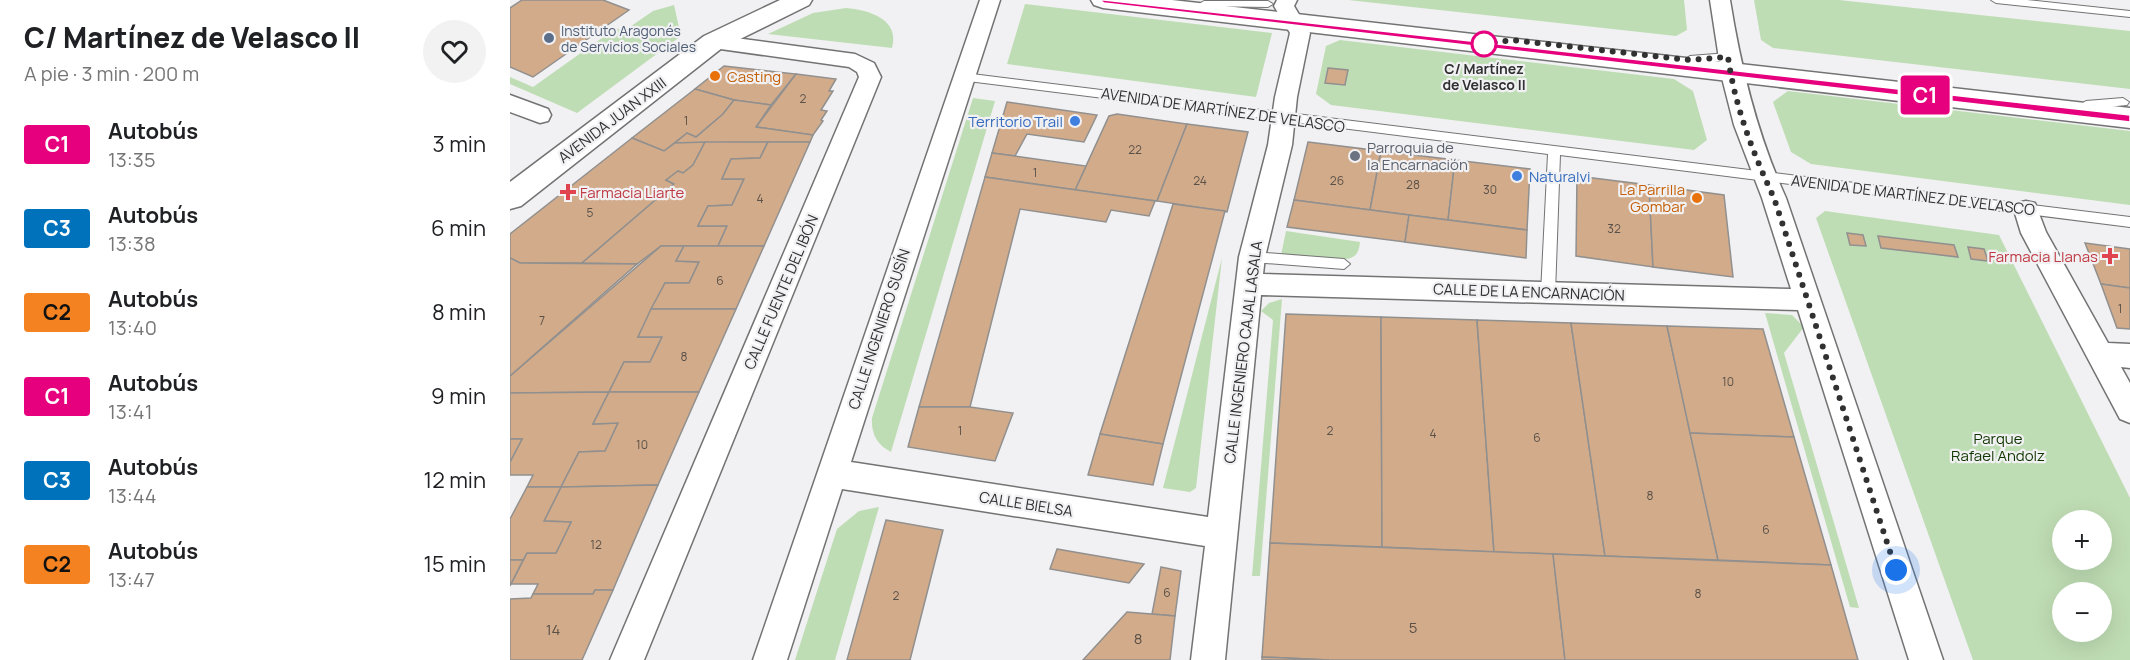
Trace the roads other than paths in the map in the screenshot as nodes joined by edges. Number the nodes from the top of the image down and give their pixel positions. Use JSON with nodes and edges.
{"nodes":[{"id":1,"x":791,"y":0,"type":"edge"},
{"id":2,"x":800,"y":0,"type":"edge"},
{"id":3,"x":990,"y":0,"type":"edge"},
{"id":4,"x":1103,"y":0,"type":"edge"},
{"id":5,"x":1165,"y":0,"type":"edge"},
{"id":6,"x":1231,"y":0,"type":"edge"},
{"id":7,"x":1720,"y":0,"type":"edge"},
{"id":8,"x":1996,"y":0,"type":"edge"},
{"id":9,"x":755,"y":6,"type":"edge"},
{"id":10,"x":1284,"y":9,"type":"edge"},
{"id":11,"x":2130,"y":14,"type":"edge"},
{"id":12,"x":713,"y":42,"type":"junction"},
{"id":13,"x":1730,"y":65,"type":"junction"},
{"id":14,"x":964,"y":77,"type":"junction"},
{"id":15,"x":510,"y":103,"type":"edge"},
{"id":16,"x":2128,"y":108,"type":"edge"},
{"id":17,"x":540,"y":115,"type":"dead end"},
{"id":18,"x":1283,"y":117,"type":"junction"},
{"id":19,"x":1554,"y":152,"type":"junction"},
{"id":20,"x":1764,"y":177,"type":"junction"},
{"id":21,"x":510,"y":198,"type":"edge"},
{"id":22,"x":2026,"y":210,"type":"junction"},
{"id":23,"x":2130,"y":222,"type":"edge"},
{"id":24,"x":1344,"y":264,"type":"dead end"},
{"id":25,"x":1251,"y":271,"type":"junction"},
{"id":26,"x":1548,"y":293,"type":"junction"},
{"id":27,"x":1808,"y":300,"type":"junction"},
{"id":28,"x":2101,"y":354,"type":"junction"},
{"id":29,"x":2130,"y":356,"type":"edge"},
{"id":30,"x":2130,"y":410,"type":"edge"},
{"id":31,"x":831,"y":474,"type":"junction"},
{"id":32,"x":1222,"y":534,"type":"junction"},
{"id":33,"x":627,"y":660,"type":"edge"},
{"id":34,"x":771,"y":660,"type":"edge"},
{"id":35,"x":1208,"y":660,"type":"edge"},
{"id":36,"x":1926,"y":660,"type":"edge"}],
"edges":[{"from":1,"to":9,"type":"highway","name":"AVENIDA JUAN XXIII"},
{"from":2,"to":9,"type":"highway","name":"AVENIDA JUAN XXIII"},
{"from":3,"to":14,"type":"street","name":"CALLE INGENIERO SUSÍN"},
{"from":4,"to":10,"type":"highway"},
{"from":5,"to":10,"type":"lane"},
{"from":6,"to":10,"type":"highway"},
{"from":7,"to":13,"type":"street"},
{"from":8,"to":11,"type":"lane"},
{"from":9,"to":12,"type":"highway","name":"AVENIDA JUAN XXIII"},
{"from":10,"to":13,"type":"highway"},
{"from":10,"to":13,"type":"highway"},
{"from":10,"to":18,"type":"street","name":"CALLE INGENIERO CAJAL LASALA"},
{"from":12,"to":21,"type":"highway","name":"AVENIDA JUAN XXIII"},
{"from":12,"to":33,"type":"street","name":"CALLE FUENTE DEL IBÓN"},
{"from":13,"to":16,"type":"highway"},
{"from":13,"to":20,"type":"street"},
{"from":14,"to":18,"type":"lane","name":"AVENIDA DE MARTÍNEZ DE VELASCO"},
{"from":14,"to":31,"type":"street","name":"CALLE INGENIERO SUSÍN"},
{"from":15,"to":17,"type":"street"},
{"from":18,"to":19,"type":"lane","name":"AVENIDA DE MARTÍNEZ DE VELASCO"},
{"from":18,"to":25,"type":"street","name":"CALLE INGENIERO CAJAL LASALA"},
{"from":19,"to":20,"type":"lane","name":"AVENIDA DE MARTÍNEZ DE VELASCO"},
{"from":19,"to":26,"type":"lane"},
{"from":20,"to":22,"type":"lane","name":"AVENIDA DE MARTÍNEZ DE VELASCO"},
{"from":20,"to":27,"type":"street"},
{"from":22,"to":23,"type":"lane","name":"AVENIDA DE MARTÍNEZ DE VELASCO"},
{"from":22,"to":28,"type":"street"},
{"from":24,"to":25,"type":"lane"},
{"from":25,"to":26,"type":"street","name":"CALLE DE LA ENCARNACIÓN"},
{"from":25,"to":32,"type":"street","name":"CALLE INGENIERO CAJAL LASALA"},
{"from":26,"to":27,"type":"street","name":"CALLE DE LA ENCARNACIÓN"},
{"from":27,"to":36,"type":"street"},
{"from":28,"to":29,"type":"street"},
{"from":28,"to":30,"type":"street"},
{"from":31,"to":32,"type":"street","name":"CALLE BIELSA"},
{"from":31,"to":34,"type":"street","name":"CALLE INGENIERO SUSÍN"},
{"from":32,"to":35,"type":"street","name":"CALLE INGENIERO CAJAL LASALA"}]}
